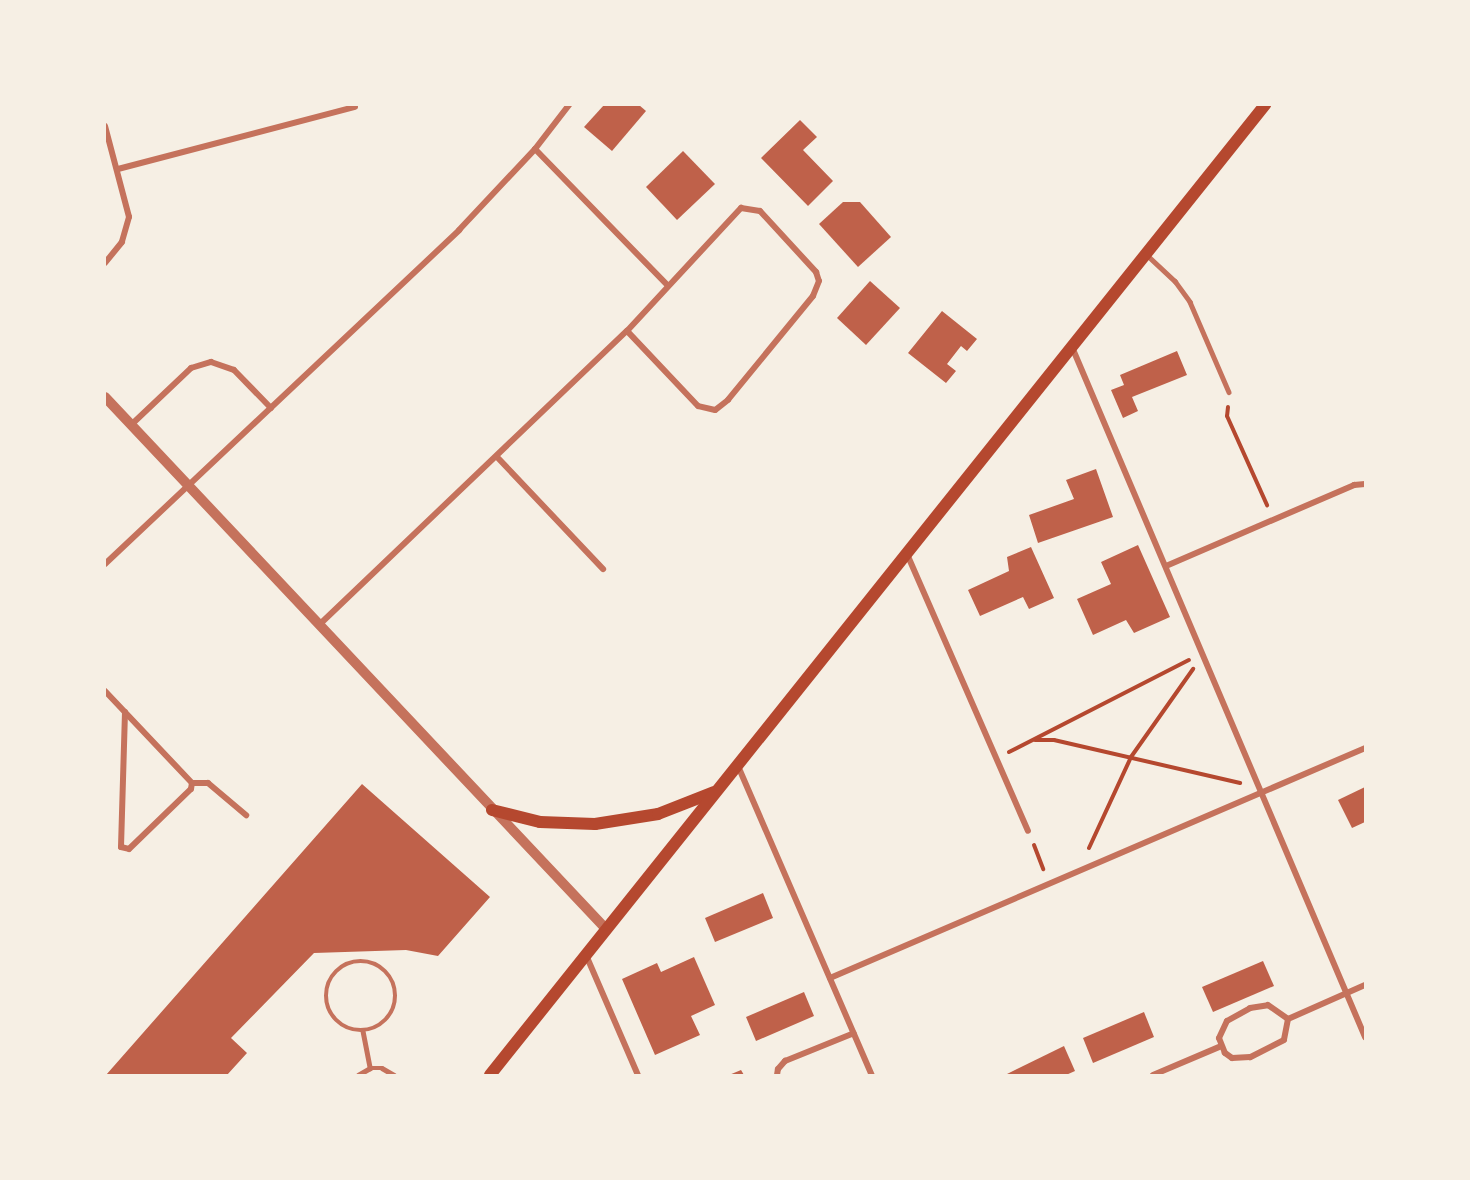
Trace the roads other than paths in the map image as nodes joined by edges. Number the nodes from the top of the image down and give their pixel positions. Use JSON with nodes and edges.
{"nodes":[{"id":1,"x":569,"y":105,"type":"edge"},
{"id":2,"x":1265,"y":105,"type":"edge"},
{"id":3,"x":355,"y":106,"type":"dead end"},
{"id":4,"x":105,"y":126,"type":"edge"},
{"id":5,"x":535,"y":149,"type":"junction"},
{"id":6,"x":118,"y":169,"type":"junction"},
{"id":7,"x":1146,"y":254,"type":"junction"},
{"id":8,"x":105,"y":263,"type":"edge"},
{"id":9,"x":668,"y":286,"type":"junction"},
{"id":10,"x":627,"y":331,"type":"junction"},
{"id":11,"x":1072,"y":347,"type":"junction"},
{"id":12,"x":1229,"y":392,"type":"road end"},
{"id":13,"x":105,"y":397,"type":"edge"},
{"id":14,"x":271,"y":408,"type":"junction"},
{"id":15,"x":130,"y":425,"type":"junction"},
{"id":16,"x":498,"y":458,"type":"junction"},
{"id":17,"x":1365,"y":484,"type":"edge"},
{"id":18,"x":188,"y":487,"type":"junction"},
{"id":19,"x":907,"y":554,"type":"junction"},
{"id":20,"x":105,"y":564,"type":"edge"},
{"id":21,"x":1166,"y":566,"type":"junction"},
{"id":22,"x":603,"y":569,"type":"dead end"},
{"id":23,"x":318,"y":625,"type":"junction"},
{"id":24,"x":105,"y":691,"type":"edge"},
{"id":25,"x":125,"y":712,"type":"junction"},
{"id":26,"x":1365,"y":748,"type":"edge"},
{"id":27,"x":738,"y":765,"type":"junction"},
{"id":28,"x":192,"y":783,"type":"junction"},
{"id":29,"x":718,"y":790,"type":"junction"},
{"id":30,"x":1263,"y":792,"type":"junction"},
{"id":31,"x":492,"y":810,"type":"junction"},
{"id":32,"x":246,"y":815,"type":"dead end"},
{"id":33,"x":1028,"y":831,"type":"road end"},
{"id":34,"x":606,"y":929,"type":"junction"},
{"id":35,"x":586,"y":955,"type":"junction"},
{"id":36,"x":830,"y":978,"type":"junction"},
{"id":37,"x":1365,"y":985,"type":"edge"},
{"id":38,"x":1347,"y":993,"type":"junction"},
{"id":39,"x":1288,"y":1018,"type":"junction"},
{"id":40,"x":363,"y":1031,"type":"junction"},
{"id":41,"x":854,"y":1033,"type":"junction"},
{"id":42,"x":1365,"y":1037,"type":"edge"},
{"id":43,"x":1220,"y":1047,"type":"junction"},
{"id":44,"x":370,"y":1068,"type":"junction"},
{"id":45,"x":358,"y":1075,"type":"edge"},
{"id":46,"x":394,"y":1075,"type":"edge"},
{"id":47,"x":490,"y":1075,"type":"edge"},
{"id":48,"x":638,"y":1075,"type":"edge"},
{"id":49,"x":777,"y":1075,"type":"edge"},
{"id":50,"x":872,"y":1075,"type":"edge"},
{"id":51,"x":1153,"y":1075,"type":"edge"}],
"edges":[{"from":1,"to":5,"type":"street"},
{"from":2,"to":7,"type":"main road"},
{"from":3,"to":6,"type":"street"},
{"from":4,"to":6,"type":"street"},
{"from":5,"to":9,"type":"street"},
{"from":5,"to":14,"type":"street"},
{"from":6,"to":8,"type":"street"},
{"from":7,"to":11,"type":"main road"},
{"from":7,"to":12,"type":"lane"},
{"from":9,"to":10,"type":"street"},
{"from":9,"to":10,"type":"street"},
{"from":10,"to":16,"type":"street"},
{"from":11,"to":19,"type":"main road"},
{"from":11,"to":21,"type":"street"},
{"from":13,"to":15,"type":"street"},
{"from":14,"to":15,"type":"street"},
{"from":14,"to":18,"type":"street"},
{"from":15,"to":18,"type":"street"},
{"from":16,"to":22,"type":"street"},
{"from":16,"to":23,"type":"street"},
{"from":17,"to":21,"type":"street"},
{"from":18,"to":20,"type":"street"},
{"from":18,"to":23,"type":"street"},
{"from":19,"to":27,"type":"main road"},
{"from":19,"to":33,"type":"street"},
{"from":21,"to":30,"type":"street"},
{"from":23,"to":31,"type":"street"},
{"from":24,"to":25,"type":"street"},
{"from":25,"to":28,"type":"street"},
{"from":25,"to":28,"type":"street"},
{"from":26,"to":30,"type":"street"},
{"from":27,"to":29,"type":"main road"},
{"from":27,"to":36,"type":"street"},
{"from":28,"to":32,"type":"street"},
{"from":29,"to":31,"type":"main road"},
{"from":29,"to":34,"type":"main road"},
{"from":30,"to":36,"type":"street"},
{"from":30,"to":38,"type":"street"},
{"from":31,"to":34,"type":"street"},
{"from":34,"to":35,"type":"main road"},
{"from":35,"to":47,"type":"main road"},
{"from":35,"to":48,"type":"street"},
{"from":36,"to":41,"type":"street"},
{"from":37,"to":38,"type":"street"},
{"from":38,"to":39,"type":"street"},
{"from":38,"to":42,"type":"street"},
{"from":39,"to":43,"type":"street"},
{"from":39,"to":43,"type":"street"},
{"from":40,"to":40,"type":"lane"},
{"from":40,"to":44,"type":"lane"},
{"from":41,"to":49,"type":"street"},
{"from":41,"to":50,"type":"street"},
{"from":43,"to":51,"type":"street"},
{"from":44,"to":45,"type":"lane"},
{"from":44,"to":46,"type":"lane"}]}
